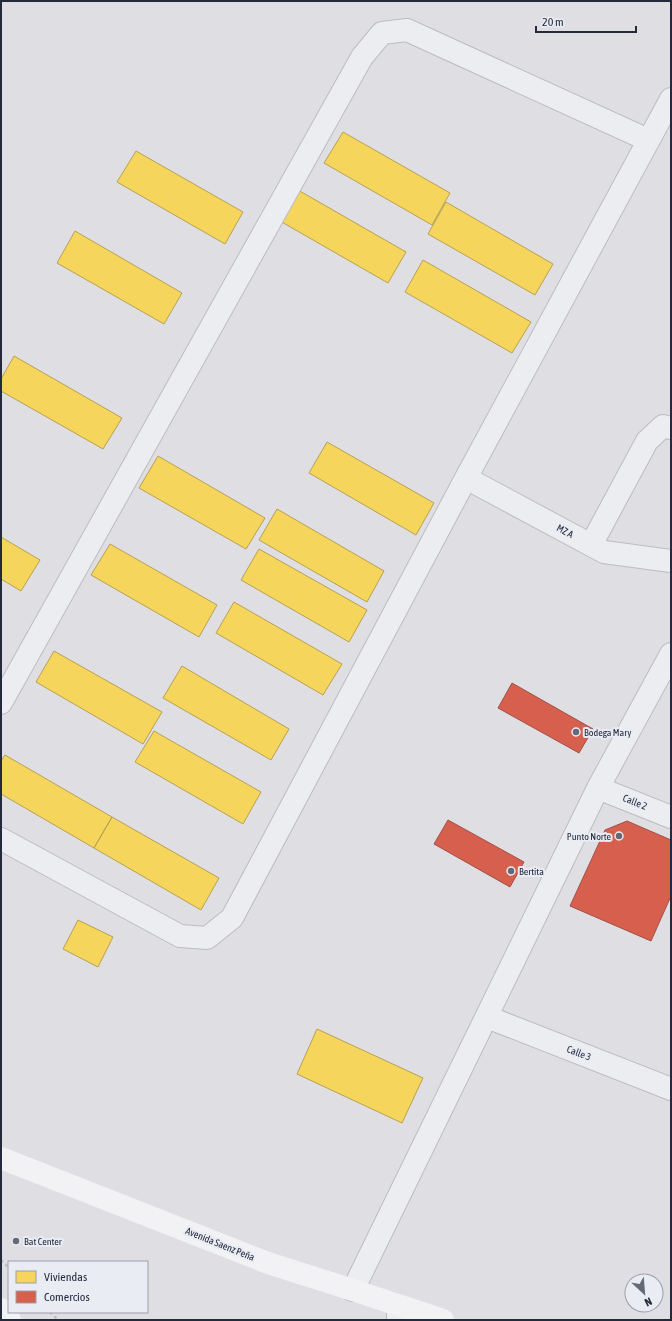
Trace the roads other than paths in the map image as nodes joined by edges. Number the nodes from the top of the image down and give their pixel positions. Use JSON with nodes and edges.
{"nodes":[{"id":1,"x":671,"y":99,"type":"edge"},
{"id":2,"x":648,"y":140,"type":"junction"},
{"id":3,"x":671,"y":428,"type":"edge"},
{"id":4,"x":466,"y":478,"type":"junction"},
{"id":5,"x":591,"y":545,"type":"junction"},
{"id":6,"x":671,"y":561,"type":"edge"},
{"id":7,"x":671,"y":654,"type":"edge"},
{"id":8,"x":1,"y":703,"type":"edge"},
{"id":9,"x":598,"y":788,"type":"junction"},
{"id":10,"x":671,"y":817,"type":"edge"},
{"id":11,"x":1,"y":839,"type":"edge"},
{"id":12,"x":487,"y":1017,"type":"junction"},
{"id":13,"x":671,"y":1089,"type":"edge"},
{"id":14,"x":1,"y":1158,"type":"edge"},
{"id":15,"x":353,"y":1290,"type":"junction"},
{"id":16,"x":1,"y":1309,"type":"edge"},
{"id":17,"x":396,"y":1312,"type":"edge"},
{"id":18,"x":10,"y":1320,"type":"edge"},
{"id":19,"x":443,"y":1320,"type":"edge"}],
"edges":[{"from":1,"to":2,"type":"street"},
{"from":2,"to":4,"type":"street"},
{"from":2,"to":8,"type":"street"},
{"from":3,"to":5,"type":"street"},
{"from":4,"to":5,"type":"street","name":"MZ A"},
{"from":4,"to":11,"type":"street"},
{"from":5,"to":6,"type":"street","name":"MZ A"},
{"from":7,"to":9,"type":"street"},
{"from":9,"to":10,"type":"street","name":"Calle 2"},
{"from":9,"to":12,"type":"street"},
{"from":12,"to":13,"type":"street","name":"Calle 3"},
{"from":12,"to":15,"type":"street"},
{"from":14,"to":15,"type":"main road","name":"Avenida Saenz Peña"},
{"from":15,"to":17,"type":"main road","name":"Avenida Saenz Peña"},
{"from":16,"to":18,"type":"main road"},
{"from":17,"to":19,"type":"main road","name":"Avenida Saenz Peña"}]}
